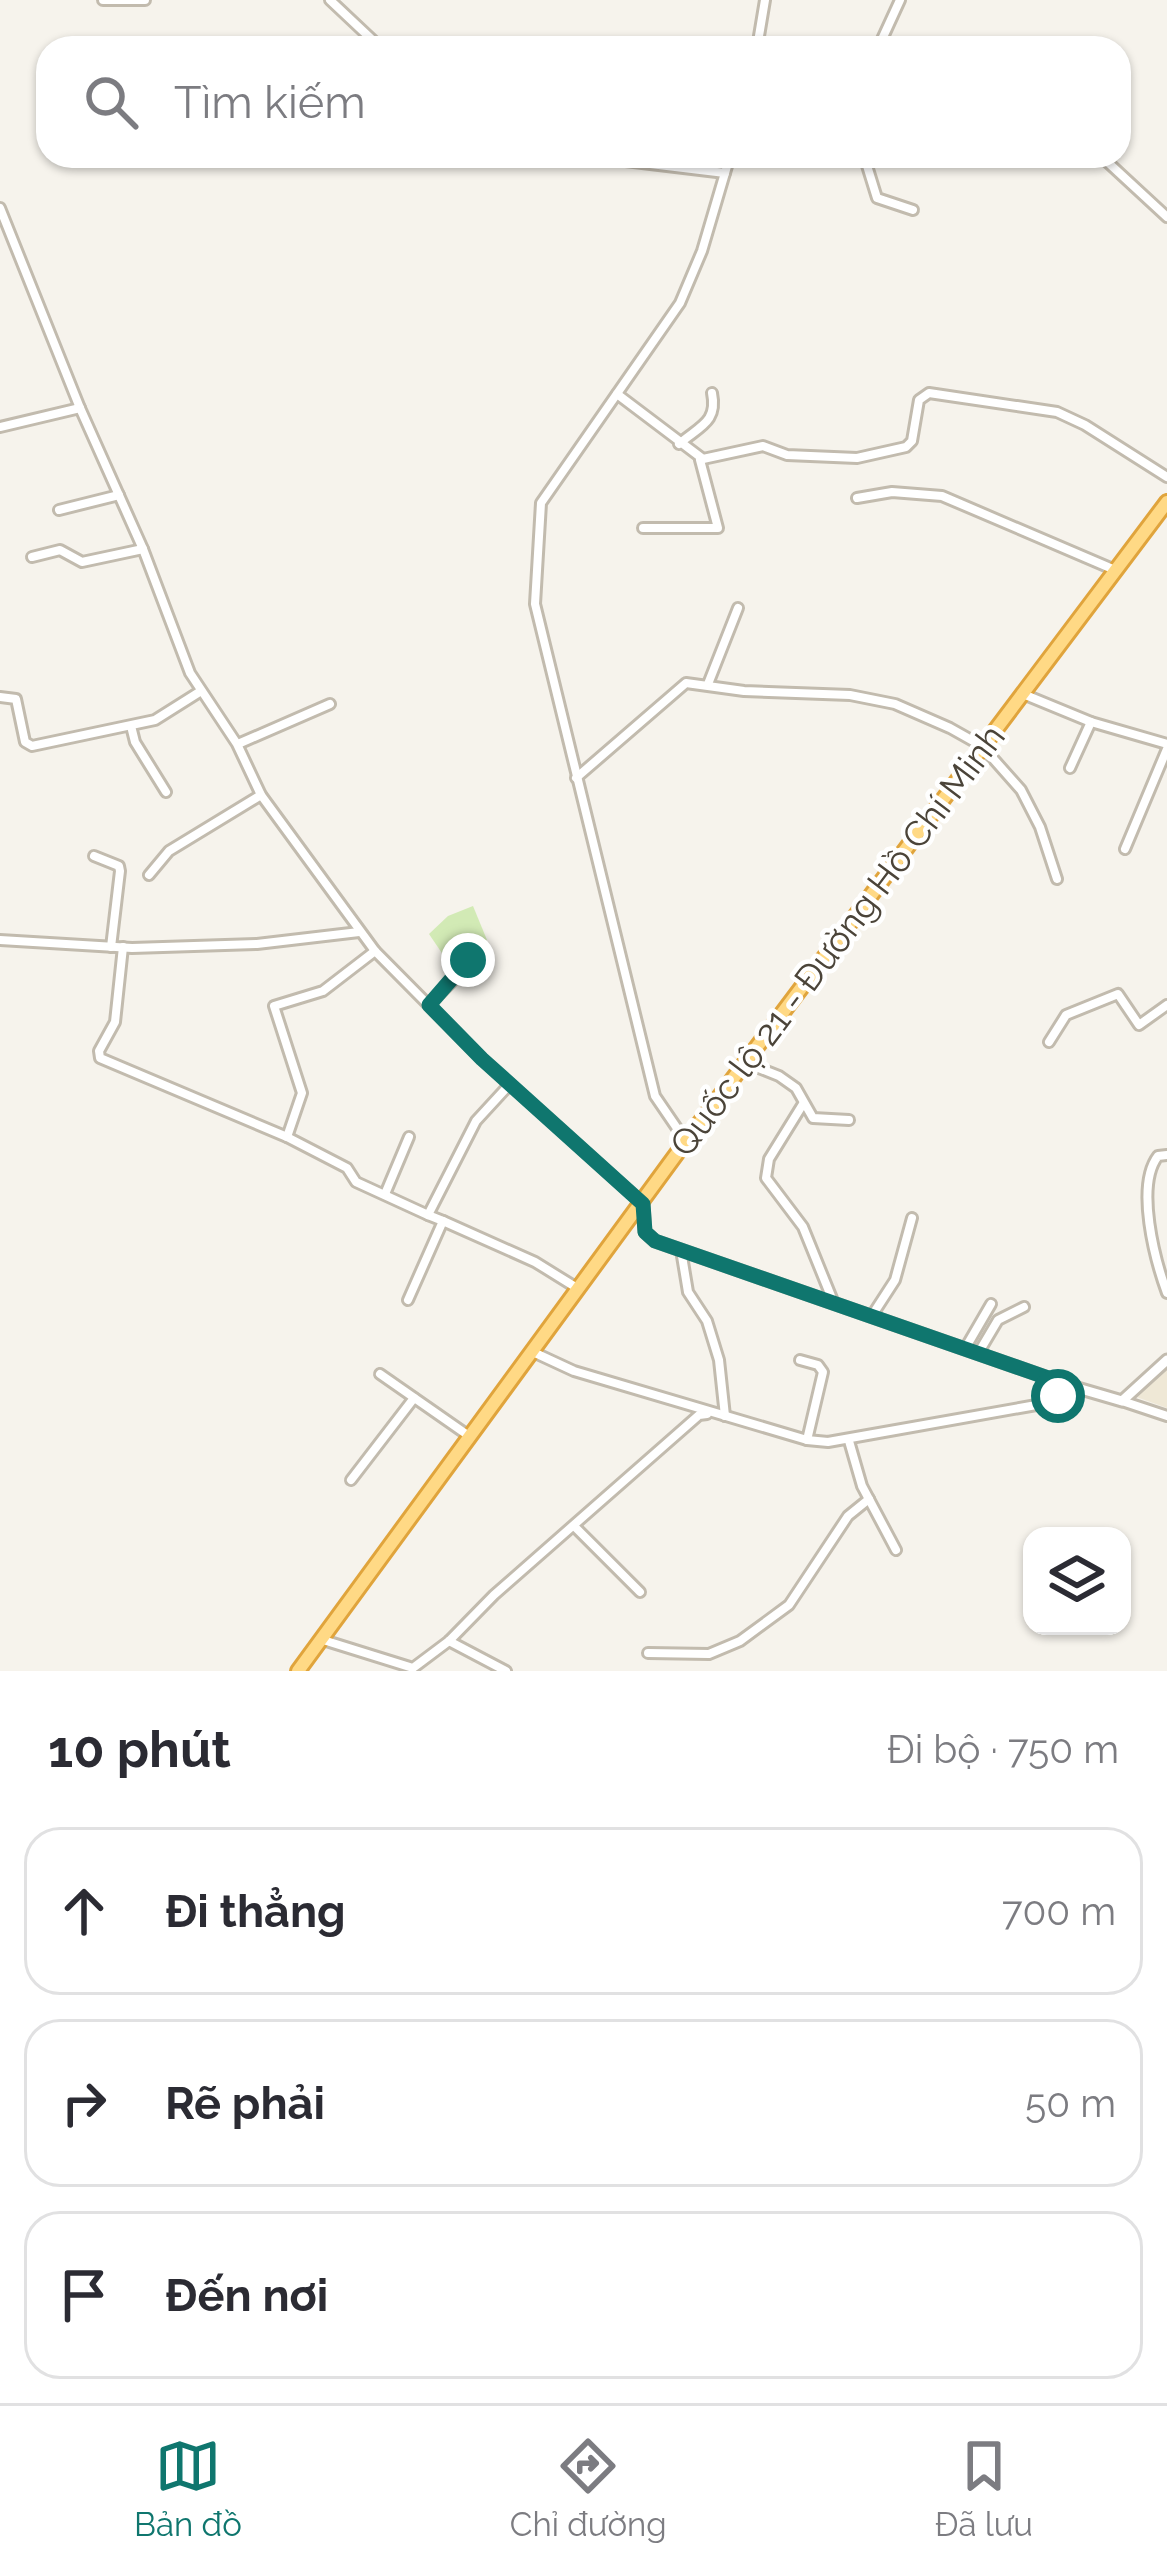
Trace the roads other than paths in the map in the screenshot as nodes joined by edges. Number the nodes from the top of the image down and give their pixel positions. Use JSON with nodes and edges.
{"nodes":[{"id":1,"x":103,"y":0,"type":"edge"},
{"id":2,"x":145,"y":0,"type":"edge"},
{"id":3,"x":330,"y":0,"type":"edge"},
{"id":4,"x":765,"y":0,"type":"edge"},
{"id":5,"x":900,"y":0,"type":"edge"},
{"id":6,"x":368,"y":36,"type":"edge"},
{"id":7,"x":759,"y":36,"type":"edge"},
{"id":8,"x":884,"y":36,"type":"edge"},
{"id":9,"x":684,"y":168,"type":"edge"},
{"id":10,"x":726,"y":168,"type":"edge"},
{"id":11,"x":868,"y":168,"type":"edge"},
{"id":12,"x":1114,"y":168,"type":"edge"},
{"id":13,"x":725,"y":173,"type":"junction"},
{"id":14,"x":0,"y":208,"type":"edge"},
{"id":15,"x":913,"y":210,"type":"dead end"},
{"id":16,"x":1167,"y":217,"type":"edge"},
{"id":17,"x":712,"y":393,"type":"dead end"},
{"id":18,"x":617,"y":394,"type":"junction"},
{"id":19,"x":80,"y":409,"type":"junction"},
{"id":20,"x":0,"y":427,"type":"edge"},
{"id":21,"x":679,"y":443,"type":"junction"},
{"id":22,"x":700,"y":458,"type":"junction"},
{"id":23,"x":1167,"y":476,"type":"edge"},
{"id":24,"x":118,"y":495,"type":"junction"},
{"id":25,"x":857,"y":497,"type":"dead end"},
{"id":26,"x":1167,"y":502,"type":"edge"},
{"id":27,"x":59,"y":510,"type":"dead end"},
{"id":28,"x":643,"y":527,"type":"dead end"},
{"id":29,"x":143,"y":549,"type":"junction"},
{"id":30,"x":32,"y":556,"type":"dead end"},
{"id":31,"x":1115,"y":570,"type":"junction"},
{"id":32,"x":739,"y":608,"type":"dead end"},
{"id":33,"x":708,"y":685,"type":"junction"},
{"id":34,"x":201,"y":691,"type":"junction"},
{"id":35,"x":1022,"y":693,"type":"junction"},
{"id":36,"x":0,"y":697,"type":"edge"},
{"id":37,"x":330,"y":704,"type":"dead end"},
{"id":38,"x":1091,"y":722,"type":"junction"},
{"id":39,"x":131,"y":726,"type":"junction"},
{"id":40,"x":238,"y":744,"type":"junction"},
{"id":41,"x":982,"y":746,"type":"junction"},
{"id":42,"x":1167,"y":750,"type":"edge"},
{"id":43,"x":1070,"y":768,"type":"dead end"},
{"id":44,"x":575,"y":779,"type":"junction"},
{"id":45,"x":166,"y":792,"type":"dead end"},
{"id":46,"x":261,"y":795,"type":"junction"},
{"id":47,"x":1125,"y":849,"type":"dead end"},
{"id":48,"x":94,"y":856,"type":"dead end"},
{"id":49,"x":149,"y":875,"type":"dead end"},
{"id":50,"x":1057,"y":879,"type":"dead end"},
{"id":51,"x":360,"y":932,"type":"junction"},
{"id":52,"x":0,"y":940,"type":"edge"},
{"id":53,"x":111,"y":947,"type":"junction"},
{"id":54,"x":123,"y":947,"type":"junction"},
{"id":55,"x":375,"y":951,"type":"junction"},
{"id":56,"x":466,"y":955,"type":"dead end"},
{"id":57,"x":429,"y":1005,"type":"junction"},
{"id":58,"x":1167,"y":1005,"type":"edge"},
{"id":59,"x":1049,"y":1042,"type":"dead end"},
{"id":60,"x":744,"y":1063,"type":"junction"},
{"id":61,"x":510,"y":1084,"type":"junction"},
{"id":62,"x":803,"y":1104,"type":"junction"},
{"id":63,"x":849,"y":1120,"type":"dead end"},
{"id":64,"x":287,"y":1137,"type":"junction"},
{"id":65,"x":409,"y":1137,"type":"dead end"},
{"id":66,"x":686,"y":1141,"type":"junction"},
{"id":67,"x":1167,"y":1155,"type":"edge"},
{"id":68,"x":385,"y":1195,"type":"junction"},
{"id":69,"x":643,"y":1204,"type":"junction"},
{"id":70,"x":428,"y":1215,"type":"junction"},
{"id":71,"x":912,"y":1218,"type":"dead end"},
{"id":72,"x":442,"y":1221,"type":"junction"},
{"id":73,"x":681,"y":1250,"type":"junction"},
{"id":74,"x":579,"y":1289,"type":"junction"},
{"id":75,"x":1167,"y":1293,"type":"edge"},
{"id":76,"x":408,"y":1300,"type":"dead end"},
{"id":77,"x":833,"y":1301,"type":"junction"},
{"id":78,"x":991,"y":1304,"type":"dead end"},
{"id":79,"x":1024,"y":1307,"type":"dead end"},
{"id":80,"x":873,"y":1314,"type":"junction"},
{"id":81,"x":965,"y":1347,"type":"junction"},
{"id":82,"x":533,"y":1352,"type":"junction"},
{"id":83,"x":979,"y":1352,"type":"junction"},
{"id":84,"x":800,"y":1360,"type":"dead end"},
{"id":85,"x":1167,"y":1360,"type":"edge"},
{"id":86,"x":380,"y":1374,"type":"dead end"},
{"id":87,"x":1074,"y":1387,"type":"junction"},
{"id":88,"x":414,"y":1398,"type":"junction"},
{"id":89,"x":1122,"y":1401,"type":"junction"},
{"id":90,"x":720,"y":1414,"type":"junction"},
{"id":91,"x":1167,"y":1416,"type":"edge"},
{"id":92,"x":471,"y":1437,"type":"junction"},
{"id":93,"x":806,"y":1440,"type":"junction"},
{"id":94,"x":849,"y":1441,"type":"junction"},
{"id":95,"x":351,"y":1480,"type":"dead end"},
{"id":96,"x":869,"y":1499,"type":"junction"},
{"id":97,"x":574,"y":1526,"type":"junction"},
{"id":98,"x":896,"y":1550,"type":"dead end"},
{"id":99,"x":640,"y":1592,"type":"dead end"},
{"id":100,"x":320,"y":1639,"type":"junction"},
{"id":101,"x":448,"y":1641,"type":"junction"},
{"id":102,"x":648,"y":1653,"type":"dead end"},
{"id":103,"x":298,"y":1671,"type":"edge"},
{"id":104,"x":506,"y":1671,"type":"edge"}],
"edges":[{"from":1,"to":2,"type":"street"},
{"from":3,"to":6,"type":"street"},
{"from":4,"to":7,"type":"street"},
{"from":5,"to":8,"type":"street"},
{"from":9,"to":13,"type":"street"},
{"from":10,"to":13,"type":"street"},
{"from":11,"to":15,"type":"street"},
{"from":12,"to":16,"type":"street"},
{"from":13,"to":18,"type":"street"},
{"from":14,"to":19,"type":"street"},
{"from":17,"to":21,"type":"street"},
{"from":18,"to":21,"type":"street"},
{"from":18,"to":44,"type":"street"},
{"from":19,"to":20,"type":"street"},
{"from":19,"to":24,"type":"street"},
{"from":21,"to":22,"type":"street"},
{"from":22,"to":23,"type":"street"},
{"from":22,"to":28,"type":"street"},
{"from":24,"to":27,"type":"street"},
{"from":24,"to":29,"type":"street"},
{"from":25,"to":31,"type":"street"},
{"from":26,"to":31,"type":"highway","name":"Quốc lộ 21 - Đường Hồ Chí Minh"},
{"from":29,"to":30,"type":"street"},
{"from":29,"to":34,"type":"street"},
{"from":31,"to":35,"type":"highway","name":"Quốc lộ 21 - Đường Hồ Chí Minh"},
{"from":32,"to":33,"type":"street"},
{"from":33,"to":41,"type":"street"},
{"from":33,"to":44,"type":"street"},
{"from":34,"to":39,"type":"street"},
{"from":34,"to":40,"type":"street"},
{"from":35,"to":38,"type":"street"},
{"from":35,"to":41,"type":"highway","name":"Quốc lộ 21 - Đường Hồ Chí Minh"},
{"from":36,"to":39,"type":"street"},
{"from":37,"to":40,"type":"street"},
{"from":38,"to":42,"type":"street"},
{"from":38,"to":43,"type":"street"},
{"from":39,"to":45,"type":"street"},
{"from":40,"to":46,"type":"street"},
{"from":41,"to":50,"type":"street"},
{"from":41,"to":60,"type":"highway","name":"Quốc lộ 21 - Đường Hồ Chí Minh"},
{"from":42,"to":47,"type":"street"},
{"from":44,"to":66,"type":"street"},
{"from":46,"to":49,"type":"street"},
{"from":46,"to":51,"type":"street"},
{"from":48,"to":53,"type":"street"},
{"from":51,"to":54,"type":"street"},
{"from":51,"to":55,"type":"street"},
{"from":52,"to":53,"type":"street"},
{"from":53,"to":54,"type":"street"},
{"from":54,"to":64,"type":"street"},
{"from":55,"to":57,"type":"street"},
{"from":55,"to":64,"type":"street"},
{"from":56,"to":57,"type":"street"},
{"from":57,"to":61,"type":"street"},
{"from":58,"to":59,"type":"street"},
{"from":60,"to":62,"type":"street"},
{"from":60,"to":66,"type":"highway","name":"Quốc lộ 21 - Đường Hồ Chí Minh"},
{"from":61,"to":69,"type":"street"},
{"from":61,"to":70,"type":"street"},
{"from":62,"to":63,"type":"street"},
{"from":62,"to":77,"type":"street"},
{"from":64,"to":68,"type":"street"},
{"from":65,"to":68,"type":"street"},
{"from":66,"to":69,"type":"highway","name":"Quốc lộ 21 - Đường Hồ Chí Minh"},
{"from":67,"to":75,"type":"street"},
{"from":68,"to":70,"type":"street"},
{"from":69,"to":73,"type":"street"},
{"from":69,"to":74,"type":"highway","name":"Quốc lộ 21 - Đường Hồ Chí Minh"},
{"from":70,"to":72,"type":"street"},
{"from":71,"to":80,"type":"street"},
{"from":72,"to":74,"type":"street"},
{"from":72,"to":76,"type":"street"},
{"from":73,"to":77,"type":"street"},
{"from":73,"to":90,"type":"street"},
{"from":74,"to":82,"type":"highway","name":"Quốc lộ 21 - Đường Hồ Chí Minh"},
{"from":77,"to":80,"type":"street"},
{"from":78,"to":81,"type":"street"},
{"from":79,"to":83,"type":"street"},
{"from":80,"to":81,"type":"street"},
{"from":81,"to":83,"type":"street"},
{"from":82,"to":90,"type":"street"},
{"from":82,"to":92,"type":"highway","name":"Quốc lộ 21 - Đường Hồ Chí Minh"},
{"from":83,"to":87,"type":"street"},
{"from":84,"to":93,"type":"street"},
{"from":85,"to":89,"type":"street"},
{"from":86,"to":88,"type":"street"},
{"from":87,"to":89,"type":"street"},
{"from":87,"to":94,"type":"street"},
{"from":88,"to":92,"type":"street"},
{"from":88,"to":95,"type":"street"},
{"from":89,"to":91,"type":"street"},
{"from":90,"to":93,"type":"street"},
{"from":90,"to":97,"type":"street"},
{"from":92,"to":100,"type":"highway","name":"Quốc lộ 21 - Đường Hồ Chí Minh"},
{"from":93,"to":94,"type":"street"},
{"from":94,"to":96,"type":"street"},
{"from":96,"to":98,"type":"street"},
{"from":96,"to":102,"type":"street"},
{"from":97,"to":99,"type":"street"},
{"from":97,"to":101,"type":"street"},
{"from":100,"to":101,"type":"street"},
{"from":100,"to":103,"type":"highway","name":"Quốc lộ 21 - Đường Hồ Chí Minh"},
{"from":101,"to":104,"type":"street"}]}
